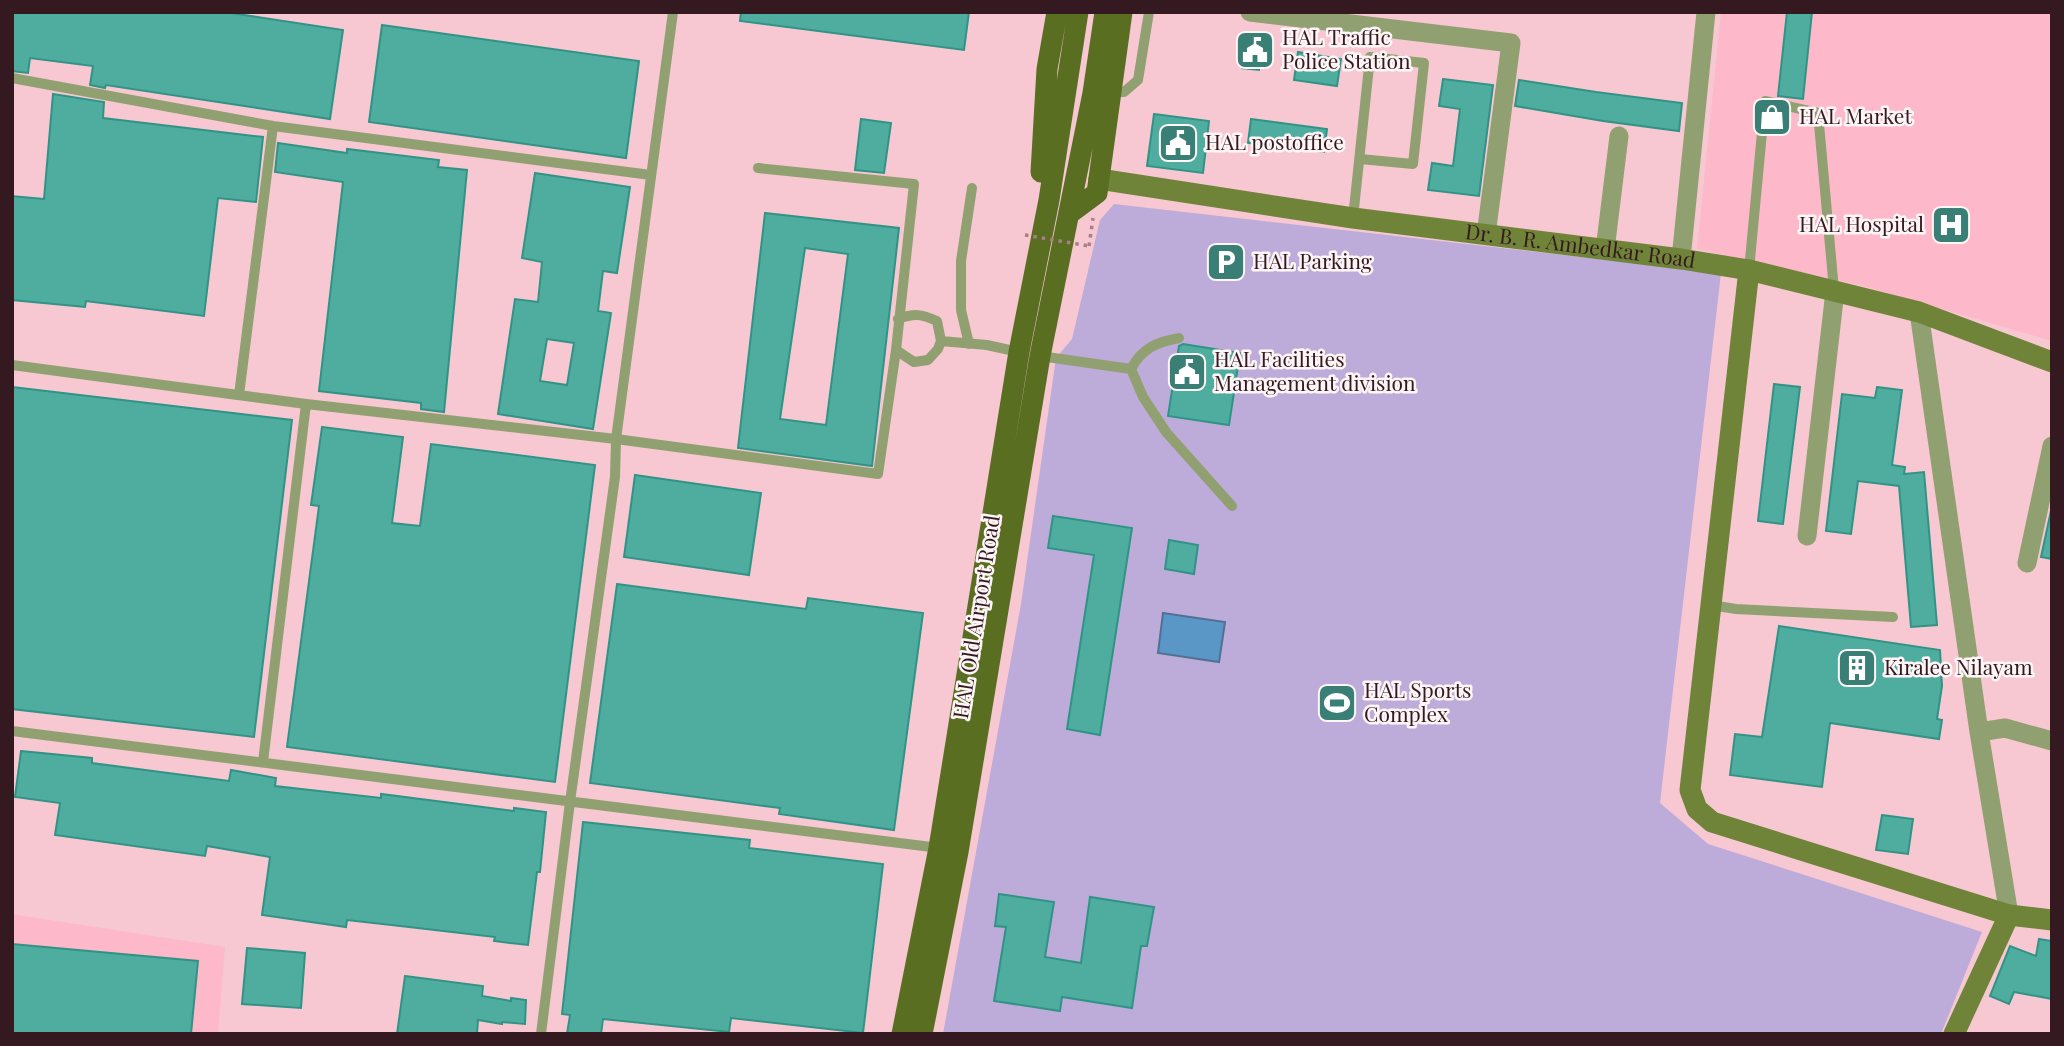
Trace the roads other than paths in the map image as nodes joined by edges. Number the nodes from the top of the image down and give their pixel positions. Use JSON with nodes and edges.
{"nodes":[{"id":1,"x":673,"y":12,"type":"edge"},
{"id":2,"x":1057,"y":12,"type":"edge"},
{"id":3,"x":1078,"y":12,"type":"edge"},
{"id":4,"x":1105,"y":12,"type":"edge"},
{"id":5,"x":1122,"y":12,"type":"edge"},
{"id":6,"x":1149,"y":12,"type":"edge"},
{"id":7,"x":1250,"y":12,"type":"edge"},
{"id":8,"x":1706,"y":12,"type":"edge"},
{"id":9,"x":12,"y":78,"type":"edge"},
{"id":10,"x":1110,"y":92,"type":"junction"},
{"id":11,"x":273,"y":126,"type":"junction"},
{"id":12,"x":1619,"y":136,"type":"dead end"},
{"id":13,"x":1360,"y":159,"type":"junction"},
{"id":14,"x":758,"y":168,"type":"dead end"},
{"id":15,"x":651,"y":175,"type":"junction"},
{"id":16,"x":1099,"y":179,"type":"junction"},
{"id":17,"x":972,"y":188,"type":"dead end"},
{"id":18,"x":1049,"y":200,"type":"junction"},
{"id":19,"x":1070,"y":213,"type":"junction"},
{"id":20,"x":1353,"y":218,"type":"junction"},
{"id":21,"x":1486,"y":235,"type":"junction"},
{"id":22,"x":1605,"y":250,"type":"junction"},
{"id":23,"x":1681,"y":259,"type":"junction"},
{"id":24,"x":1749,"y":270,"type":"junction"},
{"id":25,"x":1835,"y":291,"type":"junction"},
{"id":26,"x":1919,"y":312,"type":"junction"},
{"id":27,"x":898,"y":319,"type":"junction"},
{"id":28,"x":1179,"y":338,"type":"dead end"},
{"id":29,"x":941,"y":341,"type":"junction"},
{"id":30,"x":969,"y":344,"type":"junction"},
{"id":31,"x":896,"y":350,"type":"junction"},
{"id":32,"x":1030,"y":354,"type":"junction"},
{"id":33,"x":2052,"y":362,"type":"edge"},
{"id":34,"x":12,"y":365,"type":"edge"},
{"id":35,"x":1131,"y":369,"type":"junction"},
{"id":36,"x":239,"y":395,"type":"junction"},
{"id":37,"x":306,"y":404,"type":"junction"},
{"id":38,"x":616,"y":439,"type":"junction"},
{"id":39,"x":2052,"y":446,"type":"edge"},
{"id":40,"x":1232,"y":506,"type":"dead end"},
{"id":41,"x":1807,"y":536,"type":"dead end"},
{"id":42,"x":2027,"y":563,"type":"dead end"},
{"id":43,"x":1711,"y":605,"type":"junction"},
{"id":44,"x":1893,"y":617,"type":"dead end"},
{"id":45,"x":12,"y":731,"type":"edge"},
{"id":46,"x":1979,"y":732,"type":"junction"},
{"id":47,"x":2052,"y":741,"type":"edge"},
{"id":48,"x":263,"y":762,"type":"junction"},
{"id":49,"x":570,"y":802,"type":"junction"},
{"id":50,"x":939,"y":848,"type":"junction"},
{"id":51,"x":2009,"y":915,"type":"junction"},
{"id":52,"x":2052,"y":920,"type":"edge"},
{"id":53,"x":541,"y":1034,"type":"edge"},
{"id":54,"x":902,"y":1034,"type":"edge"},
{"id":55,"x":922,"y":1034,"type":"edge"},
{"id":56,"x":1954,"y":1034,"type":"edge"}],
"edges":[{"from":1,"to":15,"type":"lane"},
{"from":2,"to":18,"type":"main road"},
{"from":3,"to":18,"type":"main road","name":"HAL Old Airport Road"},
{"from":4,"to":19,"type":"main road","name":"HAL Old Airport Road"},
{"from":5,"to":10,"type":"main road"},
{"from":6,"to":10,"type":"lane"},
{"from":7,"to":21,"type":"street"},
{"from":8,"to":23,"type":"street"},
{"from":9,"to":11,"type":"lane"},
{"from":10,"to":16,"type":"main road"},
{"from":11,"to":15,"type":"lane"},
{"from":11,"to":36,"type":"lane"},
{"from":12,"to":22,"type":"street"},
{"from":13,"to":13,"type":"lane"},
{"from":13,"to":20,"type":"lane"},
{"from":14,"to":27,"type":"lane"},
{"from":15,"to":38,"type":"lane"},
{"from":16,"to":19,"type":"main road"},
{"from":16,"to":20,"type":"street","name":"Dr. B. R. Ambedkar Road"},
{"from":17,"to":30,"type":"lane"},
{"from":18,"to":32,"type":"main road","name":"HAL Old Airport Road"},
{"from":19,"to":32,"type":"main road","name":"HAL Old Airport Road"},
{"from":20,"to":21,"type":"street","name":"Dr. B. R. Ambedkar Road"},
{"from":21,"to":22,"type":"street","name":"Dr. B. R. Ambedkar Road"},
{"from":22,"to":23,"type":"street","name":"Dr. B. R. Ambedkar Road"},
{"from":23,"to":24,"type":"street","name":"Dr. B. R. Ambedkar Road"},
{"from":24,"to":25,"type":"street","name":"Dr. B. R. Ambedkar Road"},
{"from":24,"to":25,"type":"lane"},
{"from":24,"to":43,"type":"street"},
{"from":25,"to":26,"type":"street","name":"Dr. B. R. Ambedkar Road"},
{"from":25,"to":41,"type":"street"},
{"from":26,"to":33,"type":"street","name":"Dr. B. R. Ambedkar Road"},
{"from":26,"to":46,"type":"street"},
{"from":27,"to":29,"type":"lane"},
{"from":27,"to":31,"type":"lane"},
{"from":28,"to":35,"type":"lane"},
{"from":29,"to":30,"type":"lane"},
{"from":29,"to":31,"type":"lane"},
{"from":30,"to":32,"type":"lane"},
{"from":31,"to":38,"type":"lane"},
{"from":32,"to":35,"type":"lane"},
{"from":32,"to":50,"type":"main road","name":"HAL Old Airport Road"},
{"from":32,"to":55,"type":"main road","name":"HAL Old Airport Road"},
{"from":34,"to":36,"type":"lane"},
{"from":35,"to":40,"type":"lane"},
{"from":36,"to":37,"type":"lane"},
{"from":37,"to":38,"type":"lane"},
{"from":37,"to":48,"type":"lane"},
{"from":38,"to":49,"type":"lane"},
{"from":39,"to":42,"type":"street"},
{"from":43,"to":44,"type":"lane"},
{"from":43,"to":51,"type":"street"},
{"from":45,"to":48,"type":"lane"},
{"from":46,"to":47,"type":"street"},
{"from":46,"to":51,"type":"street"},
{"from":48,"to":49,"type":"lane"},
{"from":49,"to":50,"type":"lane"},
{"from":49,"to":53,"type":"lane"},
{"from":50,"to":54,"type":"main road","name":"HAL Old Airport Road"},
{"from":51,"to":52,"type":"street"},
{"from":51,"to":56,"type":"street"}]}
